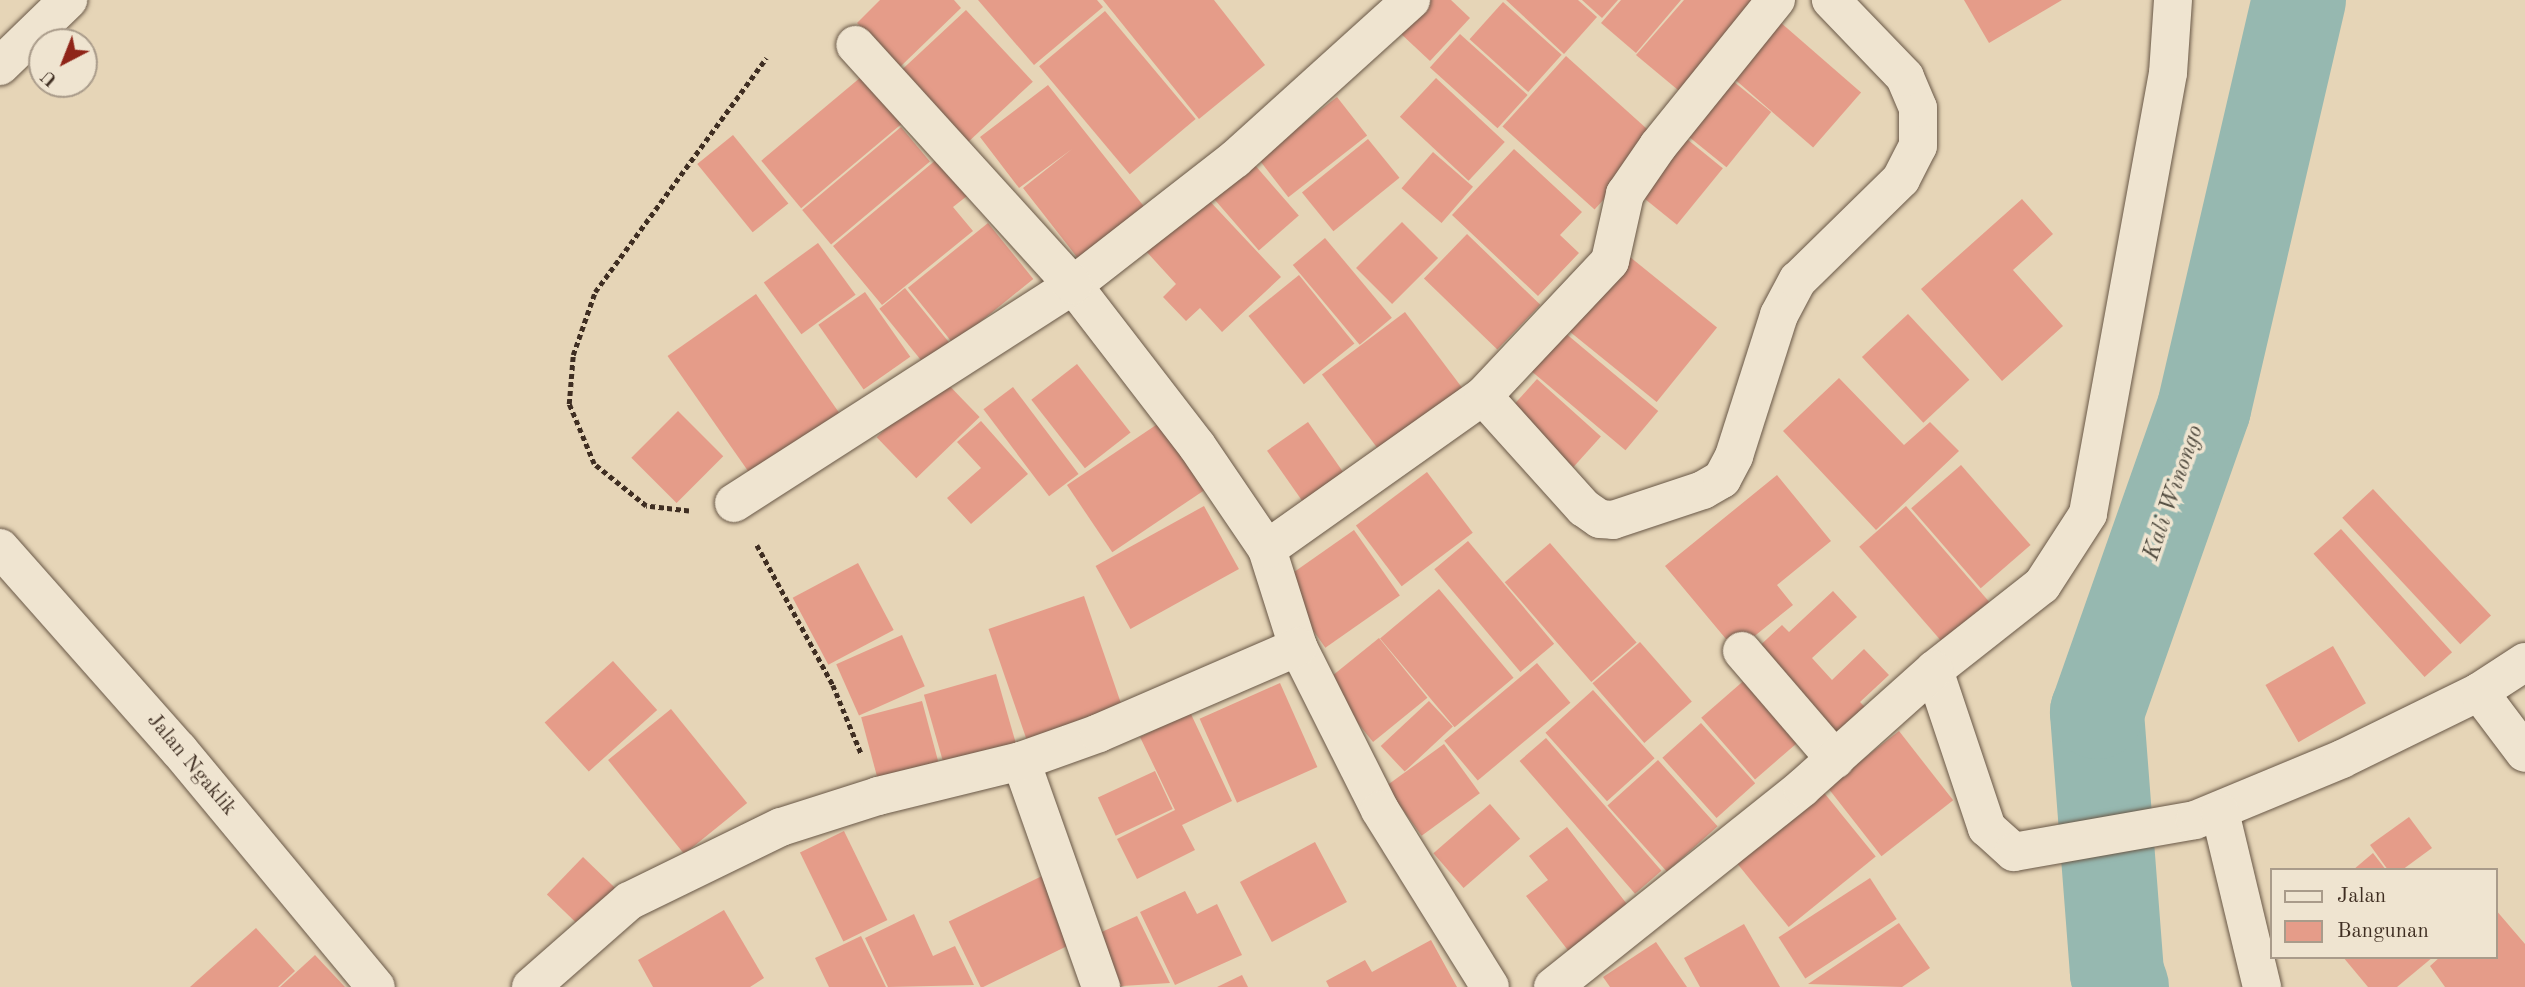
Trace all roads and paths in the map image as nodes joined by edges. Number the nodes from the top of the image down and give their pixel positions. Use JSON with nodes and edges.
{"nodes":[{"id":1,"x":68,"y":0,"type":"edge"},
{"id":2,"x":1411,"y":0,"type":"edge"},
{"id":3,"x":1776,"y":0,"type":"edge"},
{"id":4,"x":1831,"y":0,"type":"edge"},
{"id":5,"x":2173,"y":0,"type":"edge"},
{"id":6,"x":855,"y":45,"type":"dead end"},
{"id":7,"x":766,"y":58,"type":"dead end"},
{"id":8,"x":0,"y":66,"type":"edge"},
{"id":9,"x":1073,"y":285,"type":"junction"},
{"id":10,"x":1483,"y":396,"type":"junction"},
{"id":11,"x":734,"y":503,"type":"junction"},
{"id":12,"x":0,"y":548,"type":"edge"},
{"id":13,"x":1268,"y":549,"type":"junction"},
{"id":14,"x":1298,"y":648,"type":"junction"},
{"id":15,"x":1742,"y":652,"type":"dead end"},
{"id":16,"x":2525,"y":662,"type":"edge"},
{"id":17,"x":1934,"y":670,"type":"junction"},
{"id":18,"x":2479,"y":692,"type":"junction"},
{"id":19,"x":2525,"y":753,"type":"edge"},
{"id":20,"x":1835,"y":759,"type":"junction"},
{"id":21,"x":1021,"y":761,"type":"junction"},
{"id":22,"x":878,"y":796,"type":"junction"},
{"id":23,"x":2208,"y":816,"type":"junction"},
{"id":24,"x":376,"y":987,"type":"edge"},
{"id":25,"x":531,"y":987,"type":"edge"},
{"id":26,"x":1101,"y":987,"type":"edge"},
{"id":27,"x":1490,"y":987,"type":"edge"},
{"id":28,"x":1553,"y":987,"type":"edge"},
{"id":29,"x":2262,"y":987,"type":"edge"}],
"edges":[{"from":1,"to":8,"type":"street"},
{"from":2,"to":9,"type":"street"},
{"from":3,"to":10,"type":"street"},
{"from":4,"to":10,"type":"street"},
{"from":5,"to":17,"type":"street"},
{"from":6,"to":9,"type":"street"},
{"from":7,"to":11,"type":"path"},
{"from":9,"to":11,"type":"street"},
{"from":9,"to":13,"type":"street"},
{"from":10,"to":13,"type":"street"},
{"from":11,"to":22,"type":"path"},
{"from":12,"to":24,"type":"street","name":"Jalan Ngaklik"},
{"from":13,"to":14,"type":"street"},
{"from":14,"to":21,"type":"street"},
{"from":14,"to":27,"type":"street"},
{"from":15,"to":20,"type":"street"},
{"from":16,"to":18,"type":"street"},
{"from":17,"to":20,"type":"street"},
{"from":17,"to":23,"type":"street"},
{"from":18,"to":19,"type":"street"},
{"from":18,"to":23,"type":"street"},
{"from":20,"to":28,"type":"street"},
{"from":21,"to":22,"type":"street"},
{"from":21,"to":26,"type":"street"},
{"from":22,"to":25,"type":"street"},
{"from":23,"to":29,"type":"street"}]}
